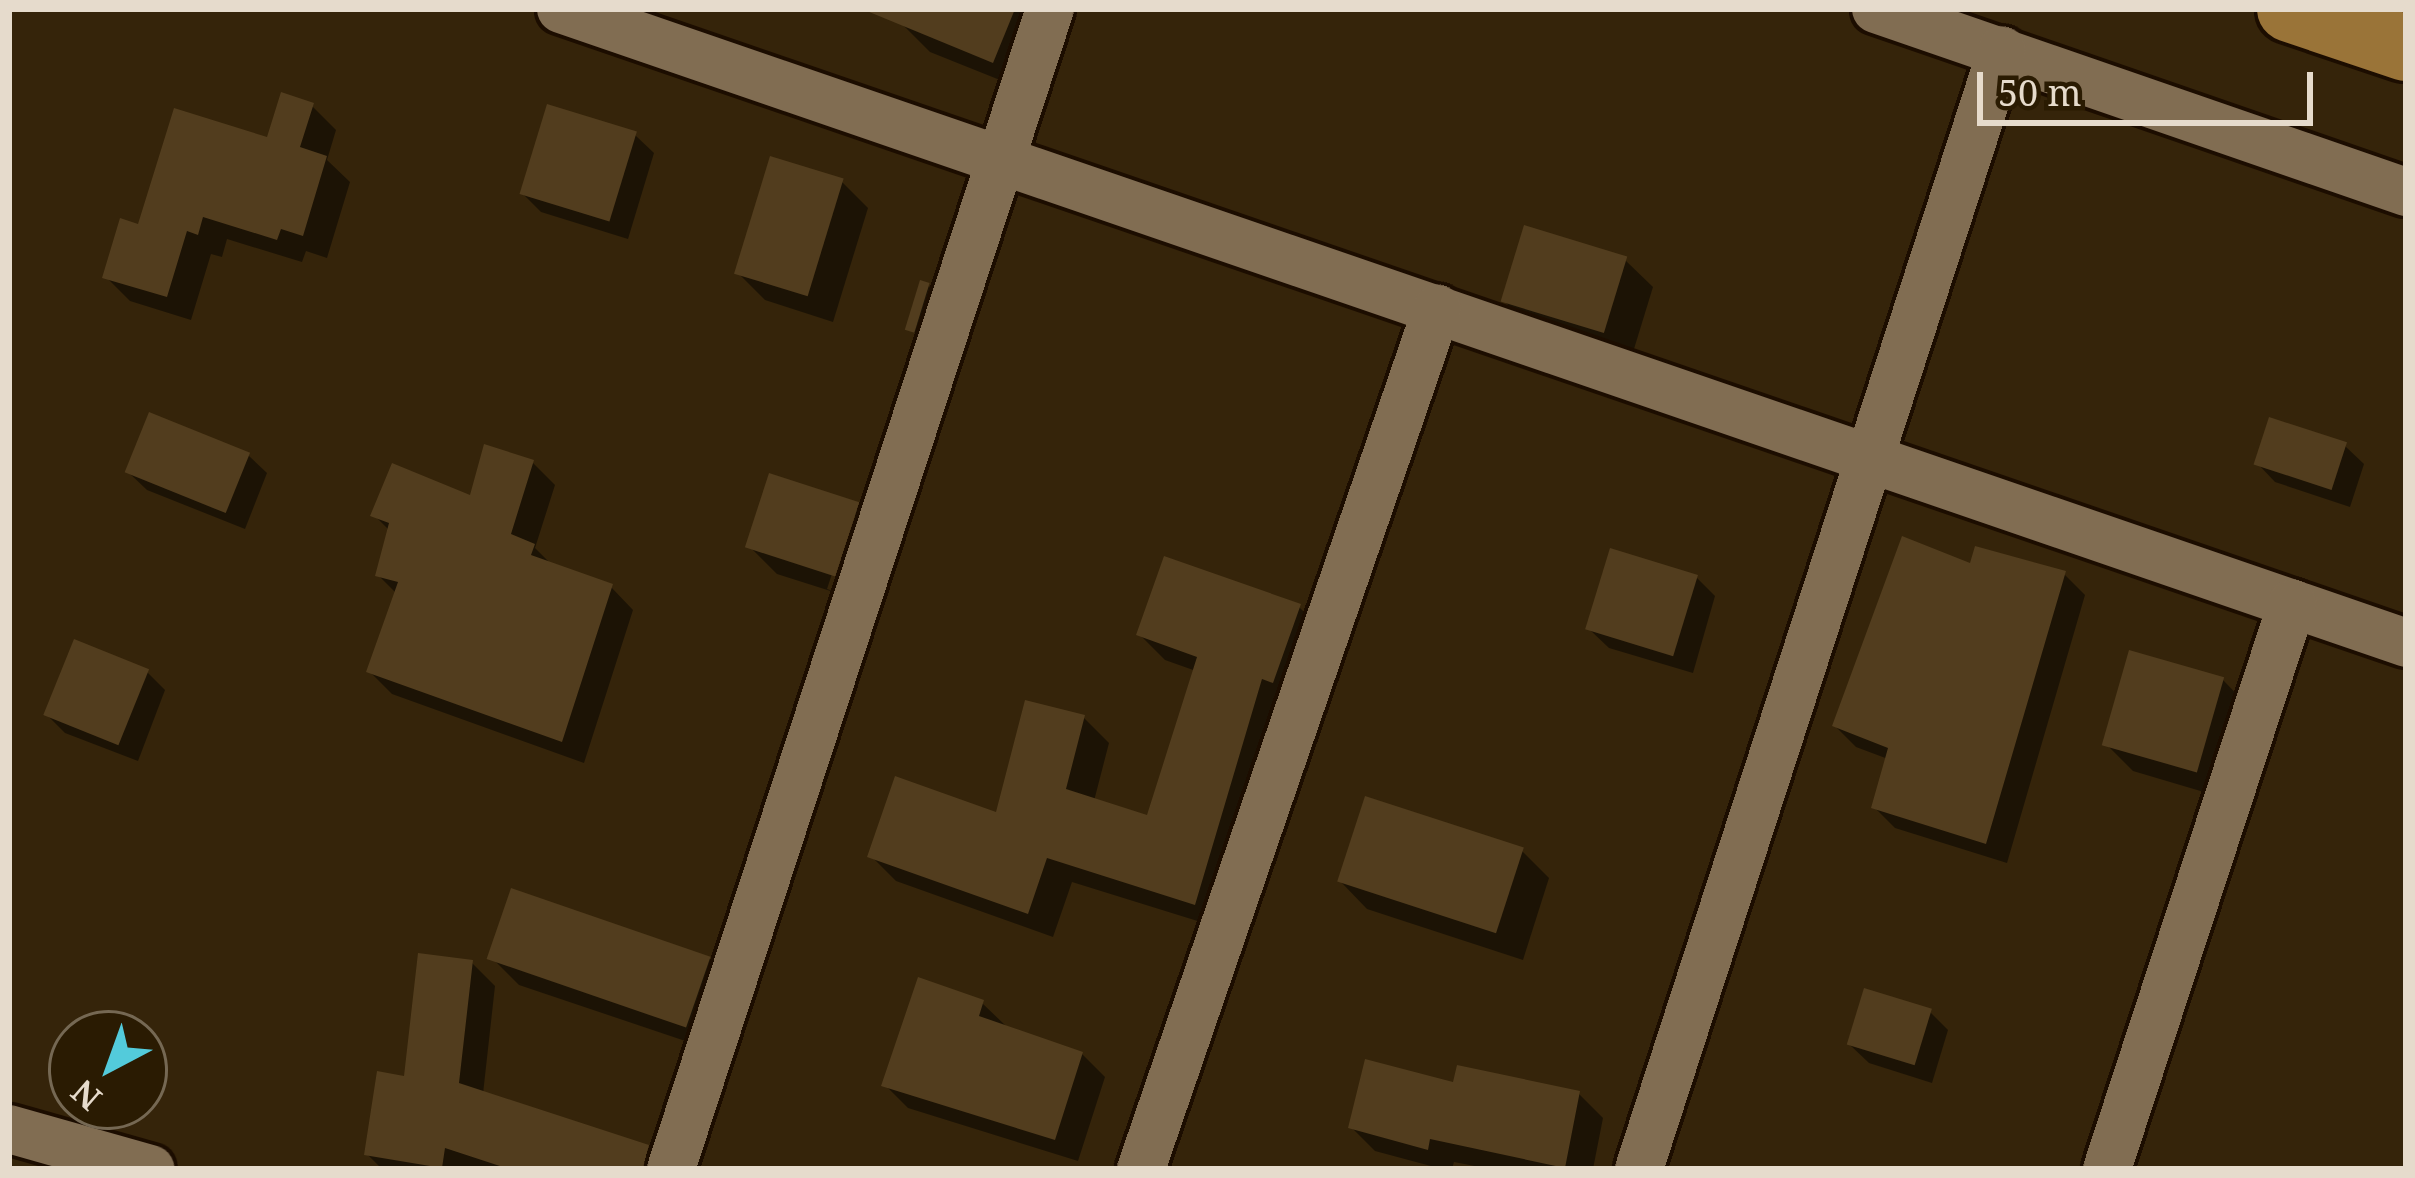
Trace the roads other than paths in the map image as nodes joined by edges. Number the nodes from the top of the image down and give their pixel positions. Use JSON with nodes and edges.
{"nodes":[{"id":1,"x":561,"y":9,"type":"edge"},
{"id":2,"x":1050,"y":9,"type":"edge"},
{"id":3,"x":1876,"y":9,"type":"edge"},
{"id":4,"x":2290,"y":9,"type":"edge"},
{"id":5,"x":2406,"y":47,"type":"edge"},
{"id":6,"x":2002,"y":50,"type":"junction"},
{"id":7,"x":1000,"y":160,"type":"junction"},
{"id":8,"x":2406,"y":192,"type":"edge"},
{"id":9,"x":1437,"y":310,"type":"junction"},
{"id":10,"x":1870,"y":458,"type":"junction"},
{"id":11,"x":2292,"y":604,"type":"junction"},
{"id":12,"x":2406,"y":643,"type":"edge"},
{"id":13,"x":9,"y":1129,"type":"edge"},
{"id":14,"x":150,"y":1169,"type":"edge"},
{"id":15,"x":670,"y":1169,"type":"edge"},
{"id":16,"x":1141,"y":1169,"type":"edge"},
{"id":17,"x":1639,"y":1169,"type":"edge"},
{"id":18,"x":2108,"y":1169,"type":"edge"}],
"edges":[{"from":1,"to":7,"type":"street"},
{"from":2,"to":7,"type":"street"},
{"from":3,"to":6,"type":"street"},
{"from":4,"to":5,"type":"main road"},
{"from":6,"to":8,"type":"street"},
{"from":6,"to":10,"type":"street"},
{"from":7,"to":9,"type":"street"},
{"from":7,"to":15,"type":"street"},
{"from":9,"to":10,"type":"street"},
{"from":9,"to":16,"type":"street"},
{"from":10,"to":11,"type":"street"},
{"from":10,"to":17,"type":"street"},
{"from":11,"to":12,"type":"street"},
{"from":11,"to":18,"type":"street"},
{"from":13,"to":14,"type":"street"}]}
